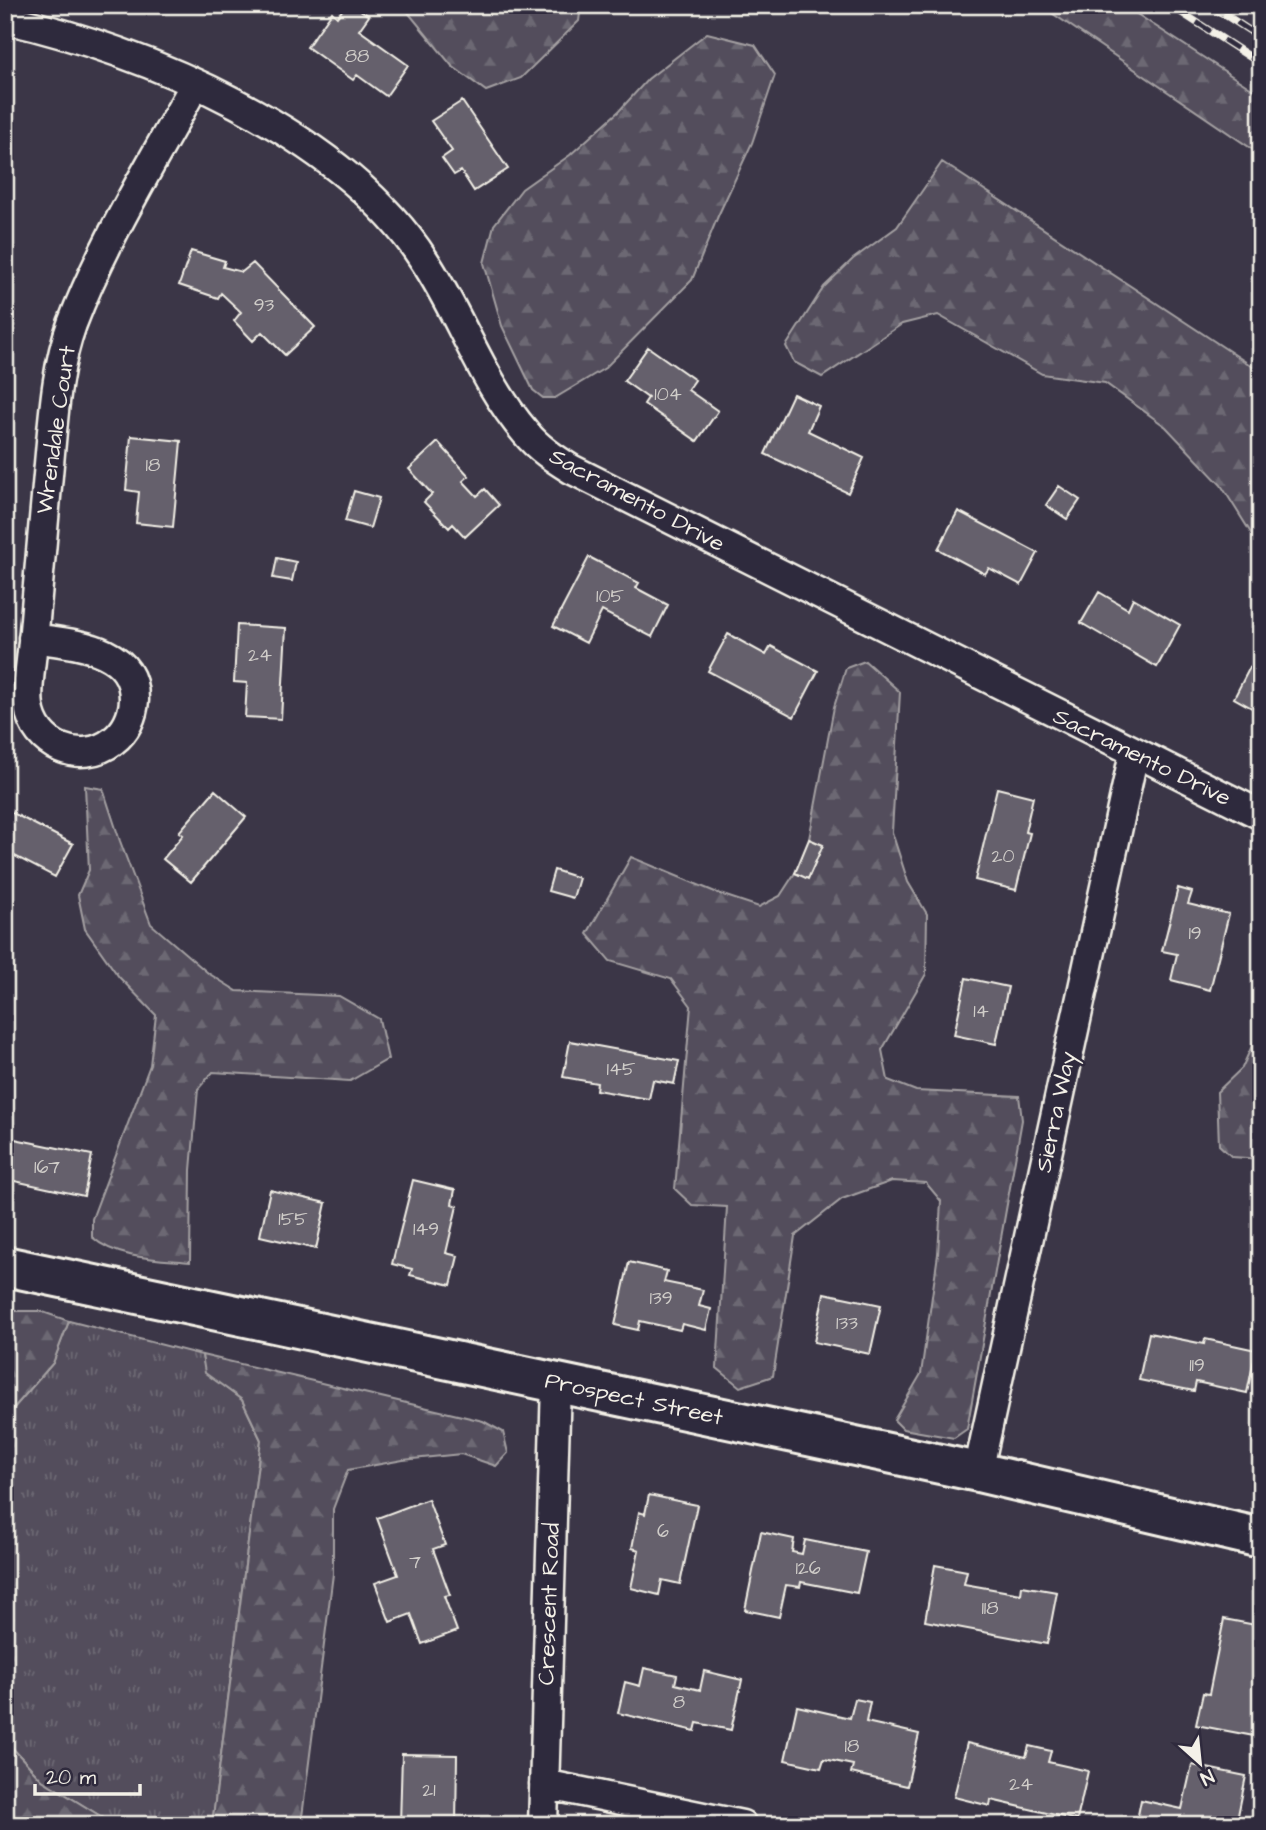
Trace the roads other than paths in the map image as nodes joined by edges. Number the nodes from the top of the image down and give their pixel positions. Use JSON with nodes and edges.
{"nodes":[{"id":1,"x":5,"y":19,"type":"edge"},
{"id":2,"x":195,"y":84,"type":"junction"},
{"id":3,"x":33,"y":638,"type":"junction"},
{"id":4,"x":1134,"y":753,"type":"junction"},
{"id":5,"x":1261,"y":815,"type":"edge"},
{"id":6,"x":5,"y":1266,"type":"edge"},
{"id":7,"x":556,"y":1383,"type":"junction"},
{"id":8,"x":978,"y":1472,"type":"junction"},
{"id":9,"x":1261,"y":1538,"type":"edge"},
{"id":10,"x":544,"y":1784,"type":"junction"},
{"id":11,"x":542,"y":1825,"type":"edge"},
{"id":12,"x":742,"y":1825,"type":"edge"}],
"edges":[{"from":1,"to":2,"type":"street","name":"Sacramento Drive"},
{"from":2,"to":3,"type":"street","name":"Wrendale Court"},
{"from":2,"to":4,"type":"street","name":"Sacramento Drive"},
{"from":3,"to":3,"type":"street","name":"Wrendale Court"},
{"from":4,"to":5,"type":"street","name":"Sacramento Drive"},
{"from":4,"to":8,"type":"street","name":"Sierra Way"},
{"from":6,"to":7,"type":"main road","name":"Prospect Street"},
{"from":7,"to":8,"type":"main road","name":"Prospect Street"},
{"from":7,"to":10,"type":"street","name":"Crescent Road"},
{"from":8,"to":9,"type":"main road","name":"Prospect Street"},
{"from":10,"to":11,"type":"street","name":"Crescent Road"},
{"from":10,"to":12,"type":"street"}]}
